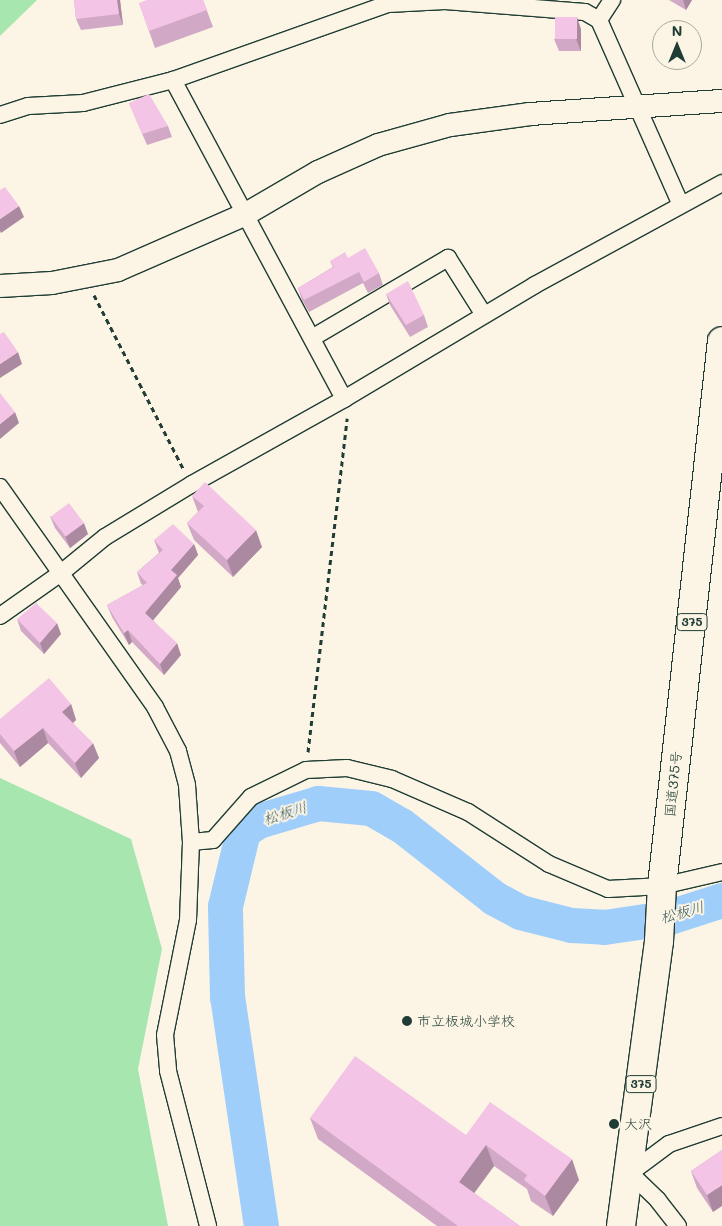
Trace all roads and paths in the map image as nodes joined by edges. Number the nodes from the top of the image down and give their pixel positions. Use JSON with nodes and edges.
{"nodes":[{"id":1,"x":612,"y":0,"type":"edge"},
{"id":2,"x":599,"y":20,"type":"junction"},
{"id":3,"x":173,"y":80,"type":"junction"},
{"id":4,"x":722,"y":101,"type":"edge"},
{"id":5,"x":640,"y":108,"type":"junction"},
{"id":6,"x":0,"y":115,"type":"edge"},
{"id":7,"x":722,"y":183,"type":"edge"},
{"id":8,"x":680,"y":203,"type":"junction"},
{"id":9,"x":246,"y":214,"type":"junction"},
{"id":10,"x":88,"y":277,"type":"junction"},
{"id":11,"x":0,"y":286,"type":"edge"},
{"id":12,"x":484,"y":315,"type":"junction"},
{"id":13,"x":312,"y":338,"type":"junction"},
{"id":14,"x":722,"y":341,"type":"edge"},
{"id":15,"x":722,"y":346,"type":"edge"},
{"id":16,"x":344,"y":399,"type":"junction"},
{"id":17,"x":192,"y":484,"type":"junction"},
{"id":18,"x":0,"y":487,"type":"edge"},
{"id":19,"x":61,"y":574,"type":"junction"},
{"id":20,"x":0,"y":616,"type":"edge"},
{"id":21,"x":306,"y":770,"type":"junction"},
{"id":22,"x":190,"y":842,"type":"junction"},
{"id":23,"x":722,"y":872,"type":"edge"},
{"id":24,"x":661,"y":894,"type":"junction"},
{"id":25,"x":722,"y":1126,"type":"edge"},
{"id":26,"x":630,"y":1173,"type":"junction"},
{"id":27,"x":208,"y":1226,"type":"edge"},
{"id":28,"x":621,"y":1226,"type":"edge"},
{"id":29,"x":678,"y":1226,"type":"edge"}],
"edges":[{"from":1,"to":2,"type":"street"},
{"from":2,"to":3,"type":"street"},
{"from":2,"to":5,"type":"street"},
{"from":3,"to":6,"type":"street"},
{"from":3,"to":9,"type":"street"},
{"from":4,"to":5,"type":"street"},
{"from":5,"to":8,"type":"street"},
{"from":5,"to":9,"type":"street"},
{"from":7,"to":8,"type":"street"},
{"from":8,"to":12,"type":"street"},
{"from":9,"to":10,"type":"street"},
{"from":9,"to":13,"type":"street"},
{"from":10,"to":11,"type":"street"},
{"from":10,"to":17,"type":"path"},
{"from":12,"to":13,"type":"street"},
{"from":12,"to":16,"type":"street"},
{"from":13,"to":16,"type":"street"},
{"from":14,"to":15,"type":"highway","name":"国道375号","number":"375"},
{"from":15,"to":24,"type":"highway","name":"国道375号","number":"375"},
{"from":16,"to":17,"type":"street"},
{"from":16,"to":21,"type":"path"},
{"from":17,"to":19,"type":"street"},
{"from":18,"to":19,"type":"street"},
{"from":19,"to":20,"type":"street"},
{"from":19,"to":22,"type":"street"},
{"from":21,"to":22,"type":"street"},
{"from":21,"to":24,"type":"street"},
{"from":22,"to":27,"type":"street"},
{"from":23,"to":24,"type":"street"},
{"from":24,"to":26,"type":"highway","name":"国道375号","number":"375"},
{"from":25,"to":26,"type":"street"},
{"from":26,"to":28,"type":"highway","name":"国道375号","number":"375"},
{"from":26,"to":29,"type":"street"}]}
